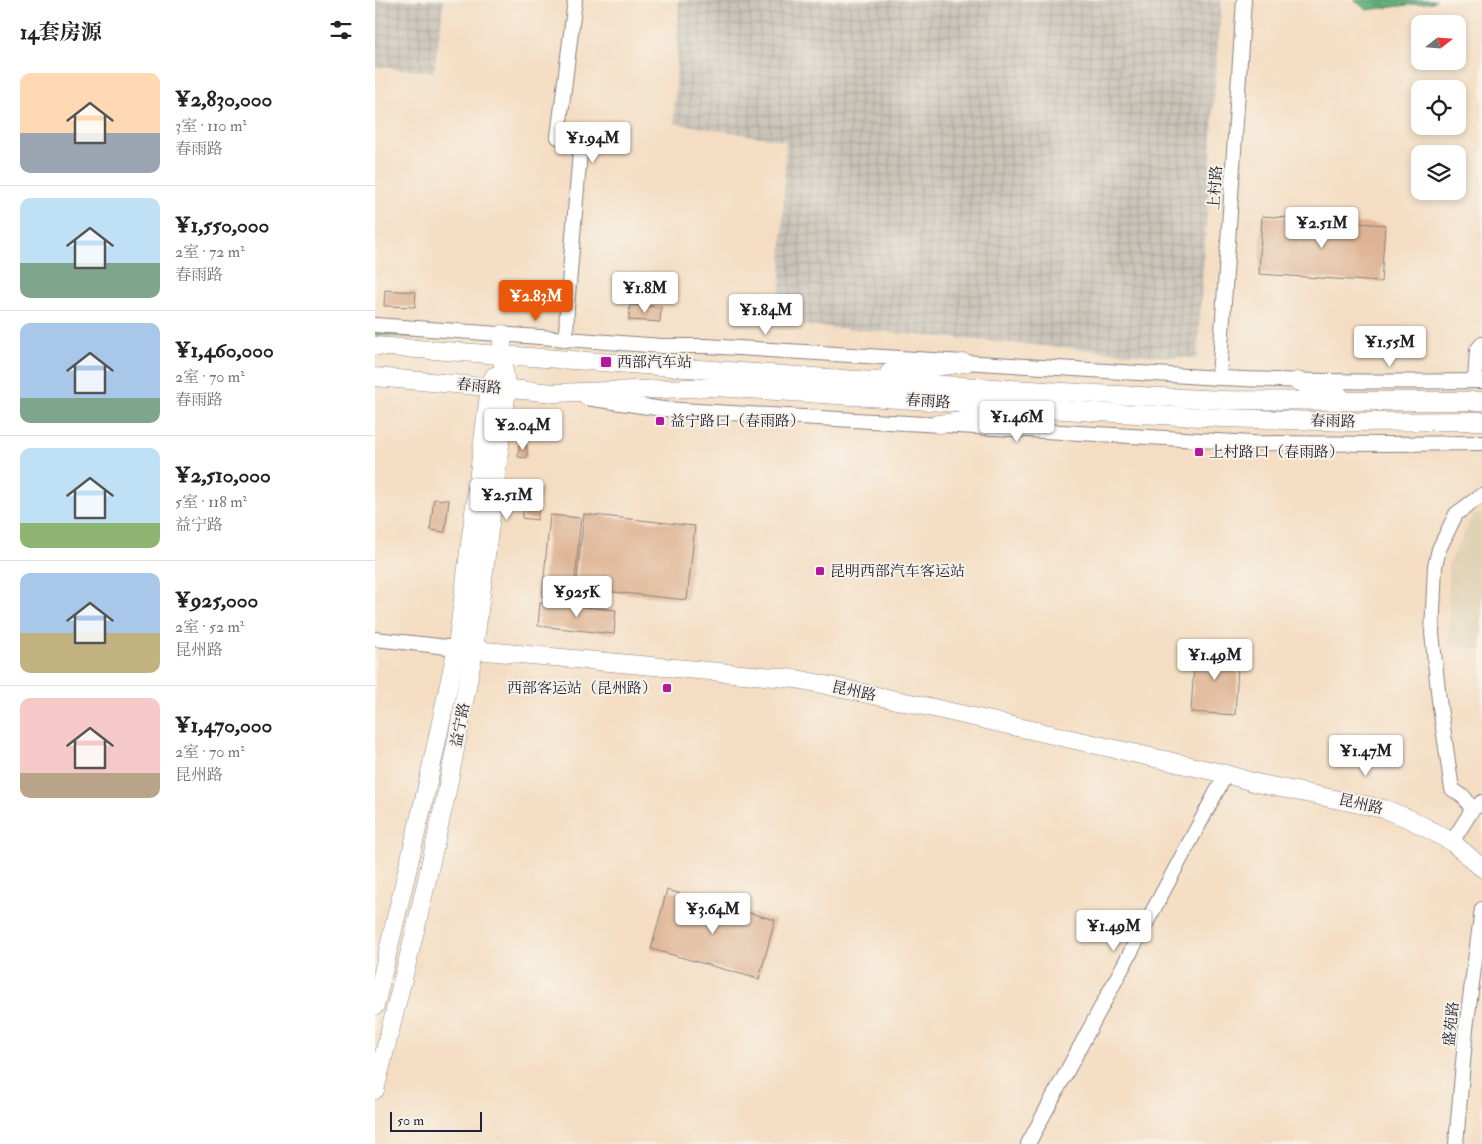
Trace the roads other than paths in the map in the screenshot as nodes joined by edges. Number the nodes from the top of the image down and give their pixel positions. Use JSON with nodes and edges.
{"nodes":[{"id":1,"x":575,"y":0,"type":"edge"},
{"id":2,"x":1244,"y":0,"type":"edge"},
{"id":3,"x":375,"y":325,"type":"edge"},
{"id":4,"x":503,"y":334,"type":"junction"},
{"id":5,"x":566,"y":340,"type":"junction"},
{"id":6,"x":1482,"y":344,"type":"edge"},
{"id":7,"x":375,"y":346,"type":"edge"},
{"id":8,"x":501,"y":354,"type":"junction"},
{"id":9,"x":965,"y":363,"type":"junction"},
{"id":10,"x":375,"y":377,"type":"edge"},
{"id":11,"x":1219,"y":378,"type":"junction"},
{"id":12,"x":842,"y":380,"type":"junction"},
{"id":13,"x":1297,"y":381,"type":"junction"},
{"id":14,"x":1479,"y":381,"type":"edge"},
{"id":15,"x":499,"y":387,"type":"junction"},
{"id":16,"x":555,"y":393,"type":"junction"},
{"id":17,"x":1482,"y":400,"type":"edge"},
{"id":18,"x":1354,"y":401,"type":"junction"},
{"id":19,"x":1051,"y":409,"type":"junction"},
{"id":20,"x":1482,"y":421,"type":"edge"},
{"id":21,"x":938,"y":424,"type":"junction"},
{"id":22,"x":1482,"y":443,"type":"edge"},
{"id":23,"x":1482,"y":495,"type":"edge"},
{"id":24,"x":375,"y":639,"type":"edge"},
{"id":25,"x":466,"y":649,"type":"junction"},
{"id":26,"x":1226,"y":774,"type":"junction"},
{"id":27,"x":1477,"y":806,"type":"edge"},
{"id":28,"x":1455,"y":837,"type":"junction"},
{"id":29,"x":1482,"y":852,"type":"edge"},
{"id":30,"x":1482,"y":868,"type":"edge"},
{"id":31,"x":1482,"y":909,"type":"edge"},
{"id":32,"x":375,"y":1006,"type":"edge"},
{"id":33,"x":375,"y":1090,"type":"edge"},
{"id":34,"x":1028,"y":1144,"type":"edge"},
{"id":35,"x":1456,"y":1144,"type":"edge"}],
"edges":[{"from":1,"to":5,"type":"street"},
{"from":2,"to":11,"type":"street","name":"上村路"},
{"from":3,"to":4,"type":"street"},
{"from":4,"to":5,"type":"street"},
{"from":4,"to":8,"type":"main road","name":"益宁路"},
{"from":5,"to":9,"type":"street"},
{"from":6,"to":14,"type":"street"},
{"from":7,"to":8,"type":"main road","name":"春雨路"},
{"from":8,"to":12,"type":"main road","name":"春雨路"},
{"from":8,"to":15,"type":"main road","name":"益宁路"},
{"from":9,"to":11,"type":"street"},
{"from":9,"to":12,"type":"main road"},
{"from":10,"to":15,"type":"main road","name":"春雨路"},
{"from":11,"to":13,"type":"street"},
{"from":12,"to":18,"type":"main road","name":"春雨路"},
{"from":13,"to":14,"type":"street"},
{"from":13,"to":18,"type":"main road"},
{"from":15,"to":16,"type":"main road","name":"春雨路"},
{"from":15,"to":25,"type":"main road","name":"益宁路"},
{"from":16,"to":19,"type":"main road","name":"春雨路"},
{"from":16,"to":21,"type":"street"},
{"from":17,"to":18,"type":"main road","name":"春雨路"},
{"from":19,"to":20,"type":"main road","name":"春雨路"},
{"from":19,"to":21,"type":"main road"},
{"from":21,"to":22,"type":"street"},
{"from":23,"to":27,"type":"street"},
{"from":24,"to":25,"type":"street"},
{"from":25,"to":26,"type":"main road","name":"昆州路"},
{"from":25,"to":32,"type":"main road","name":"益宁路"},
{"from":25,"to":33,"type":"main road","name":"益宁路"},
{"from":26,"to":28,"type":"main road","name":"昆州路"},
{"from":26,"to":34,"type":"street"},
{"from":27,"to":28,"type":"street"},
{"from":28,"to":29,"type":"main road","name":"昆州路"},
{"from":28,"to":30,"type":"main road","name":"昆州路"},
{"from":31,"to":35,"type":"street","name":"盛苑路"}]}
